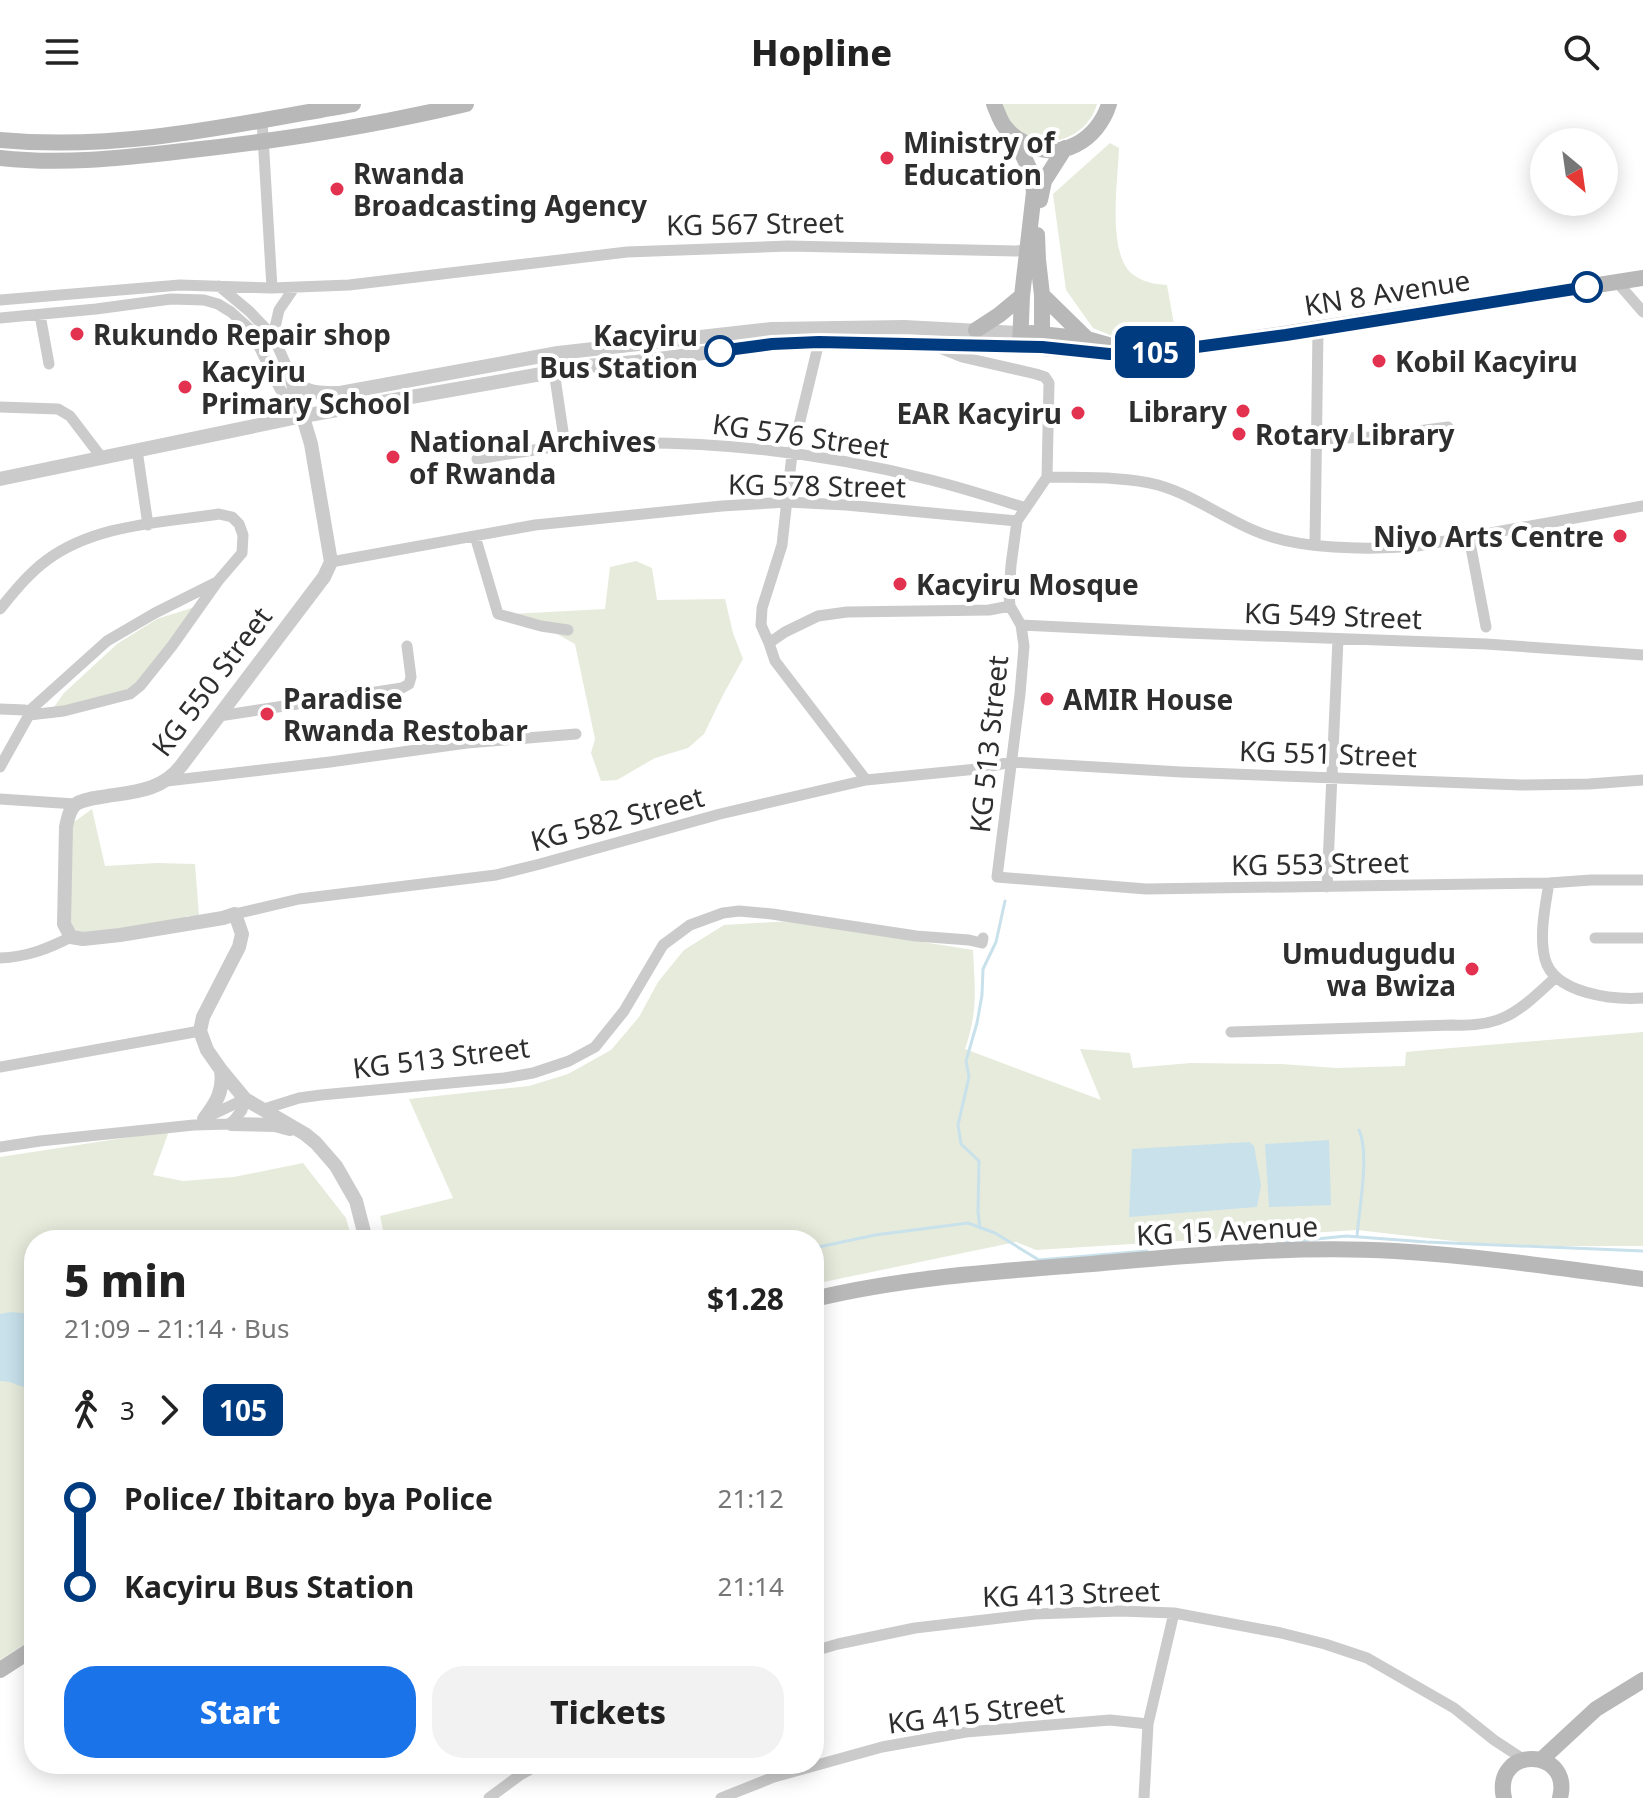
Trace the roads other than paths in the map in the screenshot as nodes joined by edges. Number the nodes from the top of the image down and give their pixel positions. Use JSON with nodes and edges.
{"nodes":[{"id":1,"x":353,"y":104,"type":"edge"},
{"id":2,"x":466,"y":104,"type":"edge"},
{"id":3,"x":984,"y":104,"type":"edge"},
{"id":4,"x":994,"y":104,"type":"edge"},
{"id":5,"x":1109,"y":104,"type":"edge"},
{"id":6,"x":262,"y":120,"type":"junction"},
{"id":7,"x":1010,"y":132,"type":"junction"},
{"id":8,"x":0,"y":140,"type":"edge"},
{"id":9,"x":262,"y":143,"type":"junction"},
{"id":10,"x":1065,"y":148,"type":"junction"},
{"id":11,"x":0,"y":158,"type":"edge"},
{"id":12,"x":1032,"y":249,"type":"junction"},
{"id":13,"x":1643,"y":278,"type":"edge"},
{"id":14,"x":1617,"y":282,"type":"junction"},
{"id":15,"x":219,"y":286,"type":"junction"},
{"id":16,"x":272,"y":288,"type":"junction"},
{"id":17,"x":294,"y":288,"type":"junction"},
{"id":18,"x":1042,"y":295,"type":"junction"},
{"id":19,"x":1022,"y":296,"type":"junction"},
{"id":20,"x":0,"y":300,"type":"edge"},
{"id":21,"x":1643,"y":312,"type":"edge"},
{"id":22,"x":40,"y":315,"type":"junction"},
{"id":23,"x":0,"y":318,"type":"edge"},
{"id":24,"x":976,"y":330,"type":"junction"},
{"id":25,"x":1318,"y":330,"type":"junction"},
{"id":26,"x":273,"y":336,"type":"junction"},
{"id":27,"x":772,"y":336,"type":"junction"},
{"id":28,"x":1087,"y":339,"type":"junction"},
{"id":29,"x":1020,"y":340,"type":"junction"},
{"id":30,"x":1042,"y":340,"type":"junction"},
{"id":31,"x":819,"y":342,"type":"junction"},
{"id":32,"x":929,"y":344,"type":"junction"},
{"id":33,"x":633,"y":345,"type":"junction"},
{"id":34,"x":1139,"y":353,"type":"junction"},
{"id":35,"x":636,"y":362,"type":"junction"},
{"id":36,"x":49,"y":364,"type":"dead end"},
{"id":37,"x":554,"y":371,"type":"junction"},
{"id":38,"x":294,"y":380,"type":"junction"},
{"id":39,"x":340,"y":393,"type":"junction"},
{"id":40,"x":0,"y":407,"type":"edge"},
{"id":41,"x":303,"y":416,"type":"junction"},
{"id":42,"x":1448,"y":427,"type":"dead end"},
{"id":43,"x":1317,"y":439,"type":"junction"},
{"id":44,"x":565,"y":445,"type":"junction"},
{"id":45,"x":137,"y":450,"type":"junction"},
{"id":46,"x":792,"y":454,"type":"junction"},
{"id":47,"x":102,"y":458,"type":"junction"},
{"id":48,"x":477,"y":459,"type":"dead end"},
{"id":49,"x":1047,"y":477,"type":"junction"},
{"id":50,"x":0,"y":479,"type":"edge"},
{"id":51,"x":787,"y":502,"type":"junction"},
{"id":52,"x":1643,"y":506,"type":"edge"},
{"id":53,"x":1026,"y":508,"type":"junction"},
{"id":54,"x":1017,"y":521,"type":"junction"},
{"id":55,"x":148,"y":525,"type":"junction"},
{"id":56,"x":475,"y":536,"type":"junction"},
{"id":57,"x":1469,"y":537,"type":"junction"},
{"id":58,"x":1315,"y":544,"type":"junction"},
{"id":59,"x":331,"y":562,"type":"junction"},
{"id":60,"x":218,"y":581,"type":"junction"},
{"id":61,"x":1010,"y":606,"type":"junction"},
{"id":62,"x":0,"y":609,"type":"edge"},
{"id":63,"x":1021,"y":625,"type":"junction"},
{"id":64,"x":1486,"y":627,"type":"dead end"},
{"id":65,"x":568,"y":630,"type":"dead end"},
{"id":66,"x":1338,"y":639,"type":"junction"},
{"id":67,"x":769,"y":643,"type":"junction"},
{"id":68,"x":407,"y":646,"type":"dead end"},
{"id":69,"x":1643,"y":655,"type":"edge"},
{"id":70,"x":0,"y":709,"type":"edge"},
{"id":71,"x":28,"y":714,"type":"junction"},
{"id":72,"x":219,"y":716,"type":"junction"},
{"id":73,"x":576,"y":734,"type":"dead end"},
{"id":74,"x":1011,"y":762,"type":"junction"},
{"id":75,"x":0,"y":767,"type":"edge"},
{"id":76,"x":1332,"y":777,"type":"junction"},
{"id":77,"x":866,"y":780,"type":"junction"},
{"id":78,"x":1643,"y":780,"type":"edge"},
{"id":79,"x":167,"y":781,"type":"junction"},
{"id":80,"x":0,"y":799,"type":"edge"},
{"id":81,"x":75,"y":804,"type":"junction"},
{"id":82,"x":997,"y":877,"type":"joint"},
{"id":83,"x":1643,"y":880,"type":"edge"},
{"id":84,"x":1549,"y":883,"type":"junction"},
{"id":85,"x":1327,"y":887,"type":"junction"},
{"id":86,"x":235,"y":914,"type":"junction"},
{"id":87,"x":71,"y":937,"type":"junction"},
{"id":88,"x":983,"y":938,"type":"dead end"},
{"id":89,"x":1595,"y":938,"type":"dead end"},
{"id":90,"x":1643,"y":938,"type":"edge"},
{"id":91,"x":0,"y":958,"type":"edge"},
{"id":92,"x":1556,"y":977,"type":"junction"},
{"id":93,"x":1643,"y":998,"type":"edge"},
{"id":94,"x":200,"y":1031,"type":"junction"},
{"id":95,"x":1231,"y":1032,"type":"dead end"},
{"id":96,"x":0,"y":1067,"type":"edge"},
{"id":97,"x":221,"y":1070,"type":"junction"},
{"id":98,"x":245,"y":1099,"type":"junction"},
{"id":99,"x":264,"y":1109,"type":"junction"},
{"id":100,"x":199,"y":1122,"type":"junction"},
{"id":101,"x":231,"y":1124,"type":"junction"},
{"id":102,"x":305,"y":1134,"type":"junction"},
{"id":103,"x":0,"y":1147,"type":"edge"},
{"id":104,"x":363,"y":1230,"type":"edge"},
{"id":105,"x":1643,"y":1279,"type":"edge"},
{"id":106,"x":824,"y":1297,"type":"edge"},
{"id":107,"x":1174,"y":1613,"type":"junction"},
{"id":108,"x":824,"y":1648,"type":"edge"},
{"id":109,"x":24,"y":1654,"type":"edge"},
{"id":110,"x":0,"y":1670,"type":"edge"},
{"id":111,"x":1643,"y":1680,"type":"edge"},
{"id":112,"x":1148,"y":1724,"type":"junction"},
{"id":113,"x":824,"y":1763,"type":"edge"},
{"id":114,"x":1516,"y":1764,"type":"junction"},
{"id":115,"x":1549,"y":1764,"type":"junction"},
{"id":116,"x":522,"y":1774,"type":"edge"},
{"id":117,"x":785,"y":1774,"type":"edge"},
{"id":118,"x":489,"y":1798,"type":"edge"},
{"id":119,"x":721,"y":1798,"type":"edge"},
{"id":120,"x":1144,"y":1798,"type":"edge"},
{"id":121,"x":1504,"y":1798,"type":"edge"},
{"id":122,"x":1560,"y":1798,"type":"edge"}],
"edges":[{"from":1,"to":6,"type":"main road"},
{"from":2,"to":9,"type":"main road"},
{"from":3,"to":7,"type":"main road"},
{"from":4,"to":7,"type":"main road"},
{"from":5,"to":10,"type":"main road"},
{"from":6,"to":8,"type":"main road"},
{"from":6,"to":9,"type":"street"},
{"from":7,"to":10,"type":"main road"},
{"from":7,"to":12,"type":"main road"},
{"from":9,"to":11,"type":"main road"},
{"from":9,"to":16,"type":"street"},
{"from":10,"to":12,"type":"main road"},
{"from":12,"to":17,"type":"street","name":"KG 567 Street"},
{"from":12,"to":18,"type":"main road"},
{"from":12,"to":19,"type":"main road"},
{"from":13,"to":14,"type":"main road","name":"KN 8 Avenue"},
{"from":14,"to":21,"type":"street"},
{"from":14,"to":25,"type":"main road","name":"KN 8 Avenue"},
{"from":15,"to":16,"type":"street"},
{"from":15,"to":20,"type":"street"},
{"from":15,"to":26,"type":"street"},
{"from":16,"to":17,"type":"street"},
{"from":17,"to":26,"type":"street"},
{"from":18,"to":28,"type":"main road"},
{"from":18,"to":30,"type":"main road"},
{"from":19,"to":24,"type":"main road"},
{"from":19,"to":29,"type":"main road"},
{"from":22,"to":23,"type":"street"},
{"from":22,"to":36,"type":"street"},
{"from":22,"to":41,"type":"street"},
{"from":24,"to":27,"type":"street"},
{"from":24,"to":29,"type":"street"},
{"from":25,"to":34,"type":"main road","name":"KN 8 Avenue"},
{"from":25,"to":43,"type":"street"},
{"from":26,"to":38,"type":"street"},
{"from":27,"to":31,"type":"street"},
{"from":27,"to":33,"type":"street"},
{"from":27,"to":35,"type":"street"},
{"from":28,"to":30,"type":"main road","name":"KN 8 Avenue"},
{"from":28,"to":34,"type":"main road","name":"KN 8 Avenue"},
{"from":29,"to":30,"type":"main road"},
{"from":29,"to":32,"type":"street"},
{"from":30,"to":34,"type":"main road","name":"KN 8 Avenue"},
{"from":31,"to":32,"type":"street"},
{"from":31,"to":46,"type":"street"},
{"from":32,"to":49,"type":"street"},
{"from":33,"to":35,"type":"street"},
{"from":33,"to":39,"type":"street"},
{"from":35,"to":37,"type":"street"},
{"from":37,"to":41,"type":"street"},
{"from":37,"to":44,"type":"street"},
{"from":38,"to":39,"type":"street"},
{"from":38,"to":41,"type":"street"},
{"from":39,"to":41,"type":"street"},
{"from":40,"to":47,"type":"street"},
{"from":41,"to":45,"type":"street"},
{"from":41,"to":59,"type":"street"},
{"from":42,"to":43,"type":"street"},
{"from":43,"to":58,"type":"street"},
{"from":44,"to":46,"type":"street","name":"KG 576 Street"},
{"from":44,"to":48,"type":"street","name":"KG 576 Street"},
{"from":45,"to":47,"type":"street"},
{"from":45,"to":55,"type":"street"},
{"from":46,"to":51,"type":"street"},
{"from":46,"to":53,"type":"street","name":"KG 576 Street"},
{"from":47,"to":50,"type":"street"},
{"from":49,"to":53,"type":"street"},
{"from":49,"to":58,"type":"street"},
{"from":51,"to":54,"type":"street","name":"KG 578 Street"},
{"from":51,"to":56,"type":"street","name":"KG 578 Street"},
{"from":51,"to":67,"type":"street"},
{"from":52,"to":57,"type":"street"},
{"from":53,"to":54,"type":"street"},
{"from":54,"to":61,"type":"street"},
{"from":55,"to":60,"type":"street"},
{"from":55,"to":62,"type":"street"},
{"from":56,"to":59,"type":"street","name":"KG 578 Street"},
{"from":56,"to":65,"type":"street"},
{"from":57,"to":58,"type":"street"},
{"from":57,"to":64,"type":"street"},
{"from":59,"to":72,"type":"street","name":"KG 550 Street"},
{"from":60,"to":71,"type":"street"},
{"from":60,"to":71,"type":"street"},
{"from":61,"to":63,"type":"street","name":"KG 513 Street"},
{"from":61,"to":67,"type":"street"},
{"from":63,"to":66,"type":"street","name":"KG 549 Street"},
{"from":63,"to":74,"type":"street","name":"KG 513 Street"},
{"from":66,"to":69,"type":"street","name":"KG 549 Street"},
{"from":66,"to":76,"type":"street"},
{"from":67,"to":77,"type":"street"},
{"from":68,"to":72,"type":"street"},
{"from":70,"to":71,"type":"street"},
{"from":71,"to":75,"type":"street"},
{"from":72,"to":79,"type":"street","name":"KG 550 Street"},
{"from":73,"to":79,"type":"street"},
{"from":74,"to":76,"type":"street","name":"KG 551 Street"},
{"from":74,"to":77,"type":"street","name":"KG 582 Street"},
{"from":74,"to":82,"type":"street","name":"KG 513 Street"},
{"from":76,"to":78,"type":"street","name":"KG 551 Street"},
{"from":76,"to":85,"type":"street"},
{"from":77,"to":86,"type":"street","name":"KG 582 Street"},
{"from":79,"to":81,"type":"street","name":"KG 550 Street"},
{"from":80,"to":81,"type":"street"},
{"from":81,"to":87,"type":"street"},
{"from":82,"to":85,"type":"street","name":"KG 553 Street"},
{"from":83,"to":84,"type":"street","name":"KG 553 Street"},
{"from":84,"to":85,"type":"street","name":"KG 553 Street"},
{"from":84,"to":92,"type":"street"},
{"from":86,"to":87,"type":"street"},
{"from":86,"to":94,"type":"street"},
{"from":87,"to":91,"type":"street"},
{"from":88,"to":99,"type":"street","name":"KG 513 Street"},
{"from":89,"to":90,"type":"street"},
{"from":92,"to":93,"type":"street"},
{"from":92,"to":95,"type":"street"},
{"from":94,"to":96,"type":"street"},
{"from":94,"to":97,"type":"street"},
{"from":97,"to":98,"type":"street"},
{"from":97,"to":100,"type":"street"},
{"from":98,"to":99,"type":"street"},
{"from":98,"to":100,"type":"street"},
{"from":98,"to":101,"type":"street"},
{"from":99,"to":102,"type":"street"},
{"from":100,"to":101,"type":"street"},
{"from":100,"to":103,"type":"street"},
{"from":101,"to":102,"type":"street"},
{"from":102,"to":104,"type":"street"},
{"from":105,"to":106,"type":"main road","name":"KG 15 Avenue"},
{"from":107,"to":108,"type":"street","name":"KG 413 Street"},
{"from":107,"to":112,"type":"street"},
{"from":107,"to":114,"type":"street","name":"KG 413 Street"},
{"from":109,"to":110,"type":"main road"},
{"from":111,"to":115,"type":"main road"},
{"from":112,"to":113,"type":"street","name":"KG 415 Street"},
{"from":112,"to":120,"type":"street"},
{"from":114,"to":115,"type":"main road"},
{"from":114,"to":121,"type":"main road"},
{"from":115,"to":122,"type":"main road"},
{"from":116,"to":118,"type":"street"},
{"from":117,"to":119,"type":"street","name":"KG 415 Street"}]}
